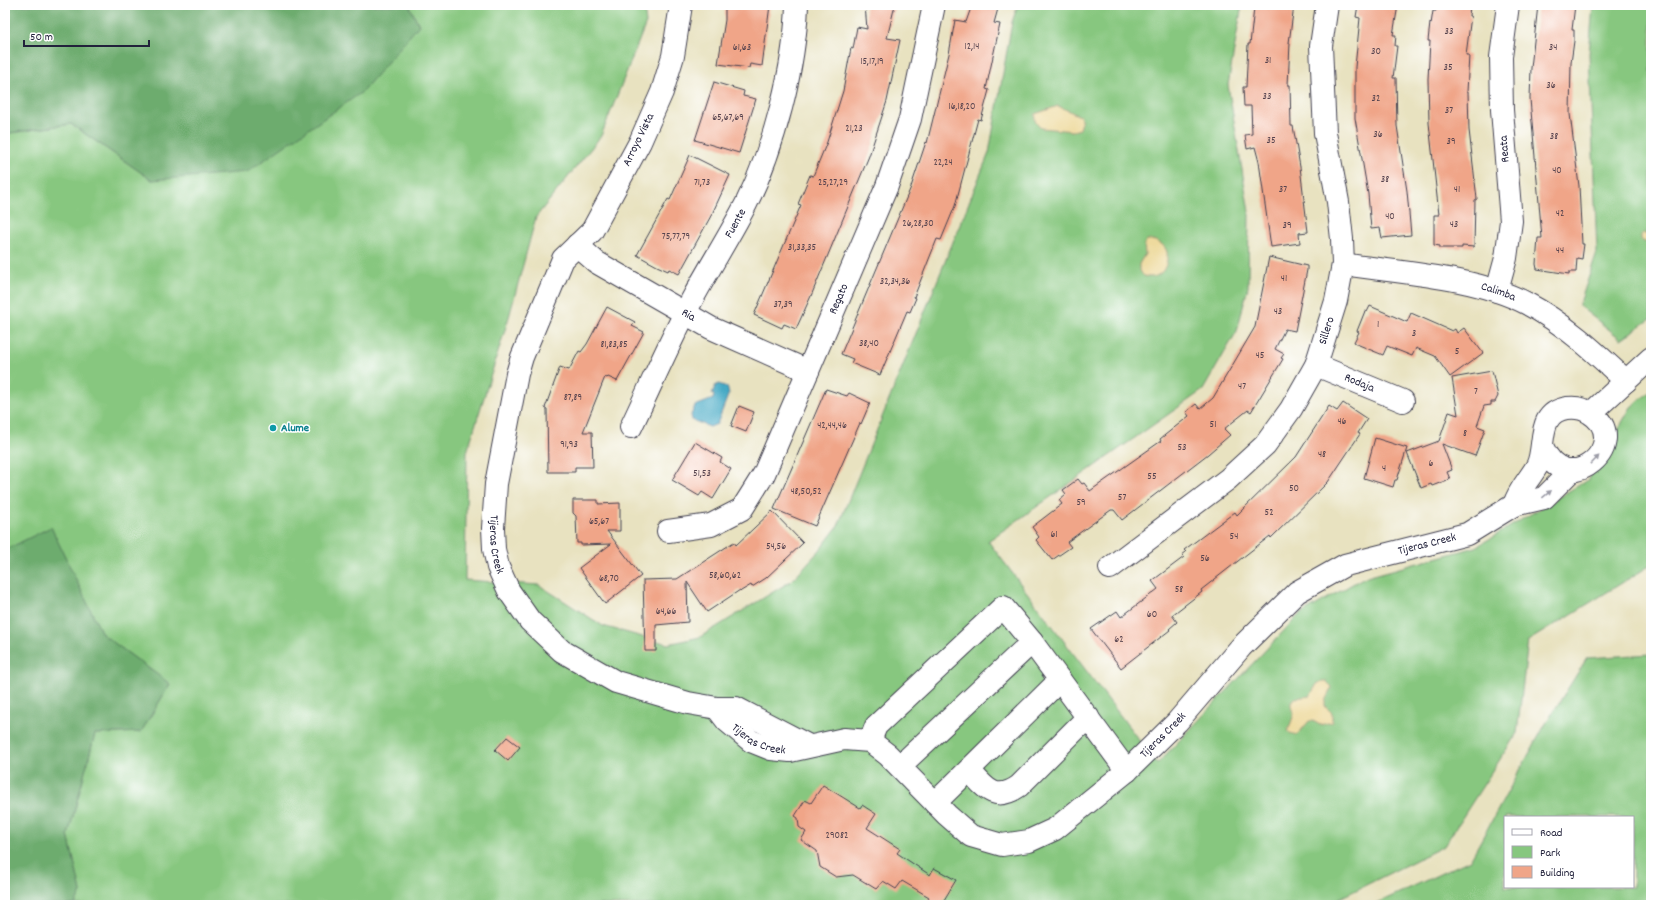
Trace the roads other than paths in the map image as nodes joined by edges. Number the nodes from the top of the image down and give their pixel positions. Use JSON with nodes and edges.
{"nodes":[{"id":1,"x":681,"y":5,"type":"edge"},
{"id":2,"x":796,"y":5,"type":"edge"},
{"id":3,"x":934,"y":5,"type":"edge"},
{"id":4,"x":1326,"y":5,"type":"edge"},
{"id":5,"x":1508,"y":5,"type":"edge"},
{"id":6,"x":570,"y":252,"type":"junction"},
{"id":7,"x":1343,"y":264,"type":"junction"},
{"id":8,"x":1497,"y":291,"type":"junction"},
{"id":9,"x":685,"y":313,"type":"junction"},
{"id":10,"x":1651,"y":358,"type":"edge"},
{"id":11,"x":1316,"y":365,"type":"junction"},
{"id":12,"x":808,"y":371,"type":"junction"},
{"id":13,"x":1626,"y":381,"type":"junction"},
{"id":14,"x":1404,"y":400,"type":"dead end"},
{"id":15,"x":1591,"y":413,"type":"junction"},
{"id":16,"x":631,"y":427,"type":"dead end"},
{"id":17,"x":1542,"y":446,"type":"junction"},
{"id":18,"x":1572,"y":470,"type":"junction"},
{"id":19,"x":1514,"y":505,"type":"junction"},
{"id":20,"x":668,"y":532,"type":"dead end"},
{"id":21,"x":1110,"y":568,"type":"dead end"},
{"id":22,"x":1032,"y":642,"type":"junction"},
{"id":23,"x":1060,"y":680,"type":"junction"},
{"id":24,"x":1088,"y":717,"type":"junction"},
{"id":25,"x":870,"y":741,"type":"junction"},
{"id":26,"x":900,"y":766,"type":"junction"},
{"id":27,"x":969,"y":770,"type":"junction"},
{"id":28,"x":1127,"y":771,"type":"junction"},
{"id":29,"x":935,"y":803,"type":"junction"}],
"edges":[{"from":1,"to":6,"type":"street","name":"Arroyo Vista"},
{"from":2,"to":9,"type":"street","name":"Fuente"},
{"from":3,"to":12,"type":"street","name":"Regato"},
{"from":4,"to":7,"type":"street","name":"Sillero"},
{"from":5,"to":8,"type":"street","name":"Reata"},
{"from":6,"to":9,"type":"street","name":"Ria"},
{"from":6,"to":25,"type":"street","name":"Tijeras Creek"},
{"from":7,"to":8,"type":"street","name":"Calimba"},
{"from":7,"to":11,"type":"street","name":"Sillero"},
{"from":8,"to":13,"type":"street","name":"Calimba"},
{"from":9,"to":12,"type":"street","name":"Ria"},
{"from":9,"to":16,"type":"street","name":"Fuente"},
{"from":10,"to":13,"type":"street"},
{"from":11,"to":14,"type":"street","name":"Rodaja"},
{"from":11,"to":21,"type":"street","name":"Sillero"},
{"from":12,"to":20,"type":"street","name":"Regato"},
{"from":13,"to":15,"type":"street"},
{"from":15,"to":17,"type":"street"},
{"from":18,"to":15,"type":"street","one_way":true},
{"from":17,"to":18,"type":"street"},
{"from":17,"to":19,"type":"street"},
{"from":19,"to":18,"type":"street","name":"Tijeras Creek","one_way":true},
{"from":19,"to":28,"type":"street","name":"Tijeras Creek"},
{"from":22,"to":23,"type":"street"},
{"from":22,"to":25,"type":"street"},
{"from":22,"to":26,"type":"street"},
{"from":23,"to":24,"type":"street"},
{"from":23,"to":27,"type":"street"},
{"from":24,"to":27,"type":"street"},
{"from":24,"to":28,"type":"street"},
{"from":25,"to":26,"type":"street","name":"Tijeras Creek"},
{"from":26,"to":29,"type":"street","name":"Tijeras Creek"},
{"from":27,"to":29,"type":"street"},
{"from":28,"to":29,"type":"street","name":"Tijeras Creek"}]}
